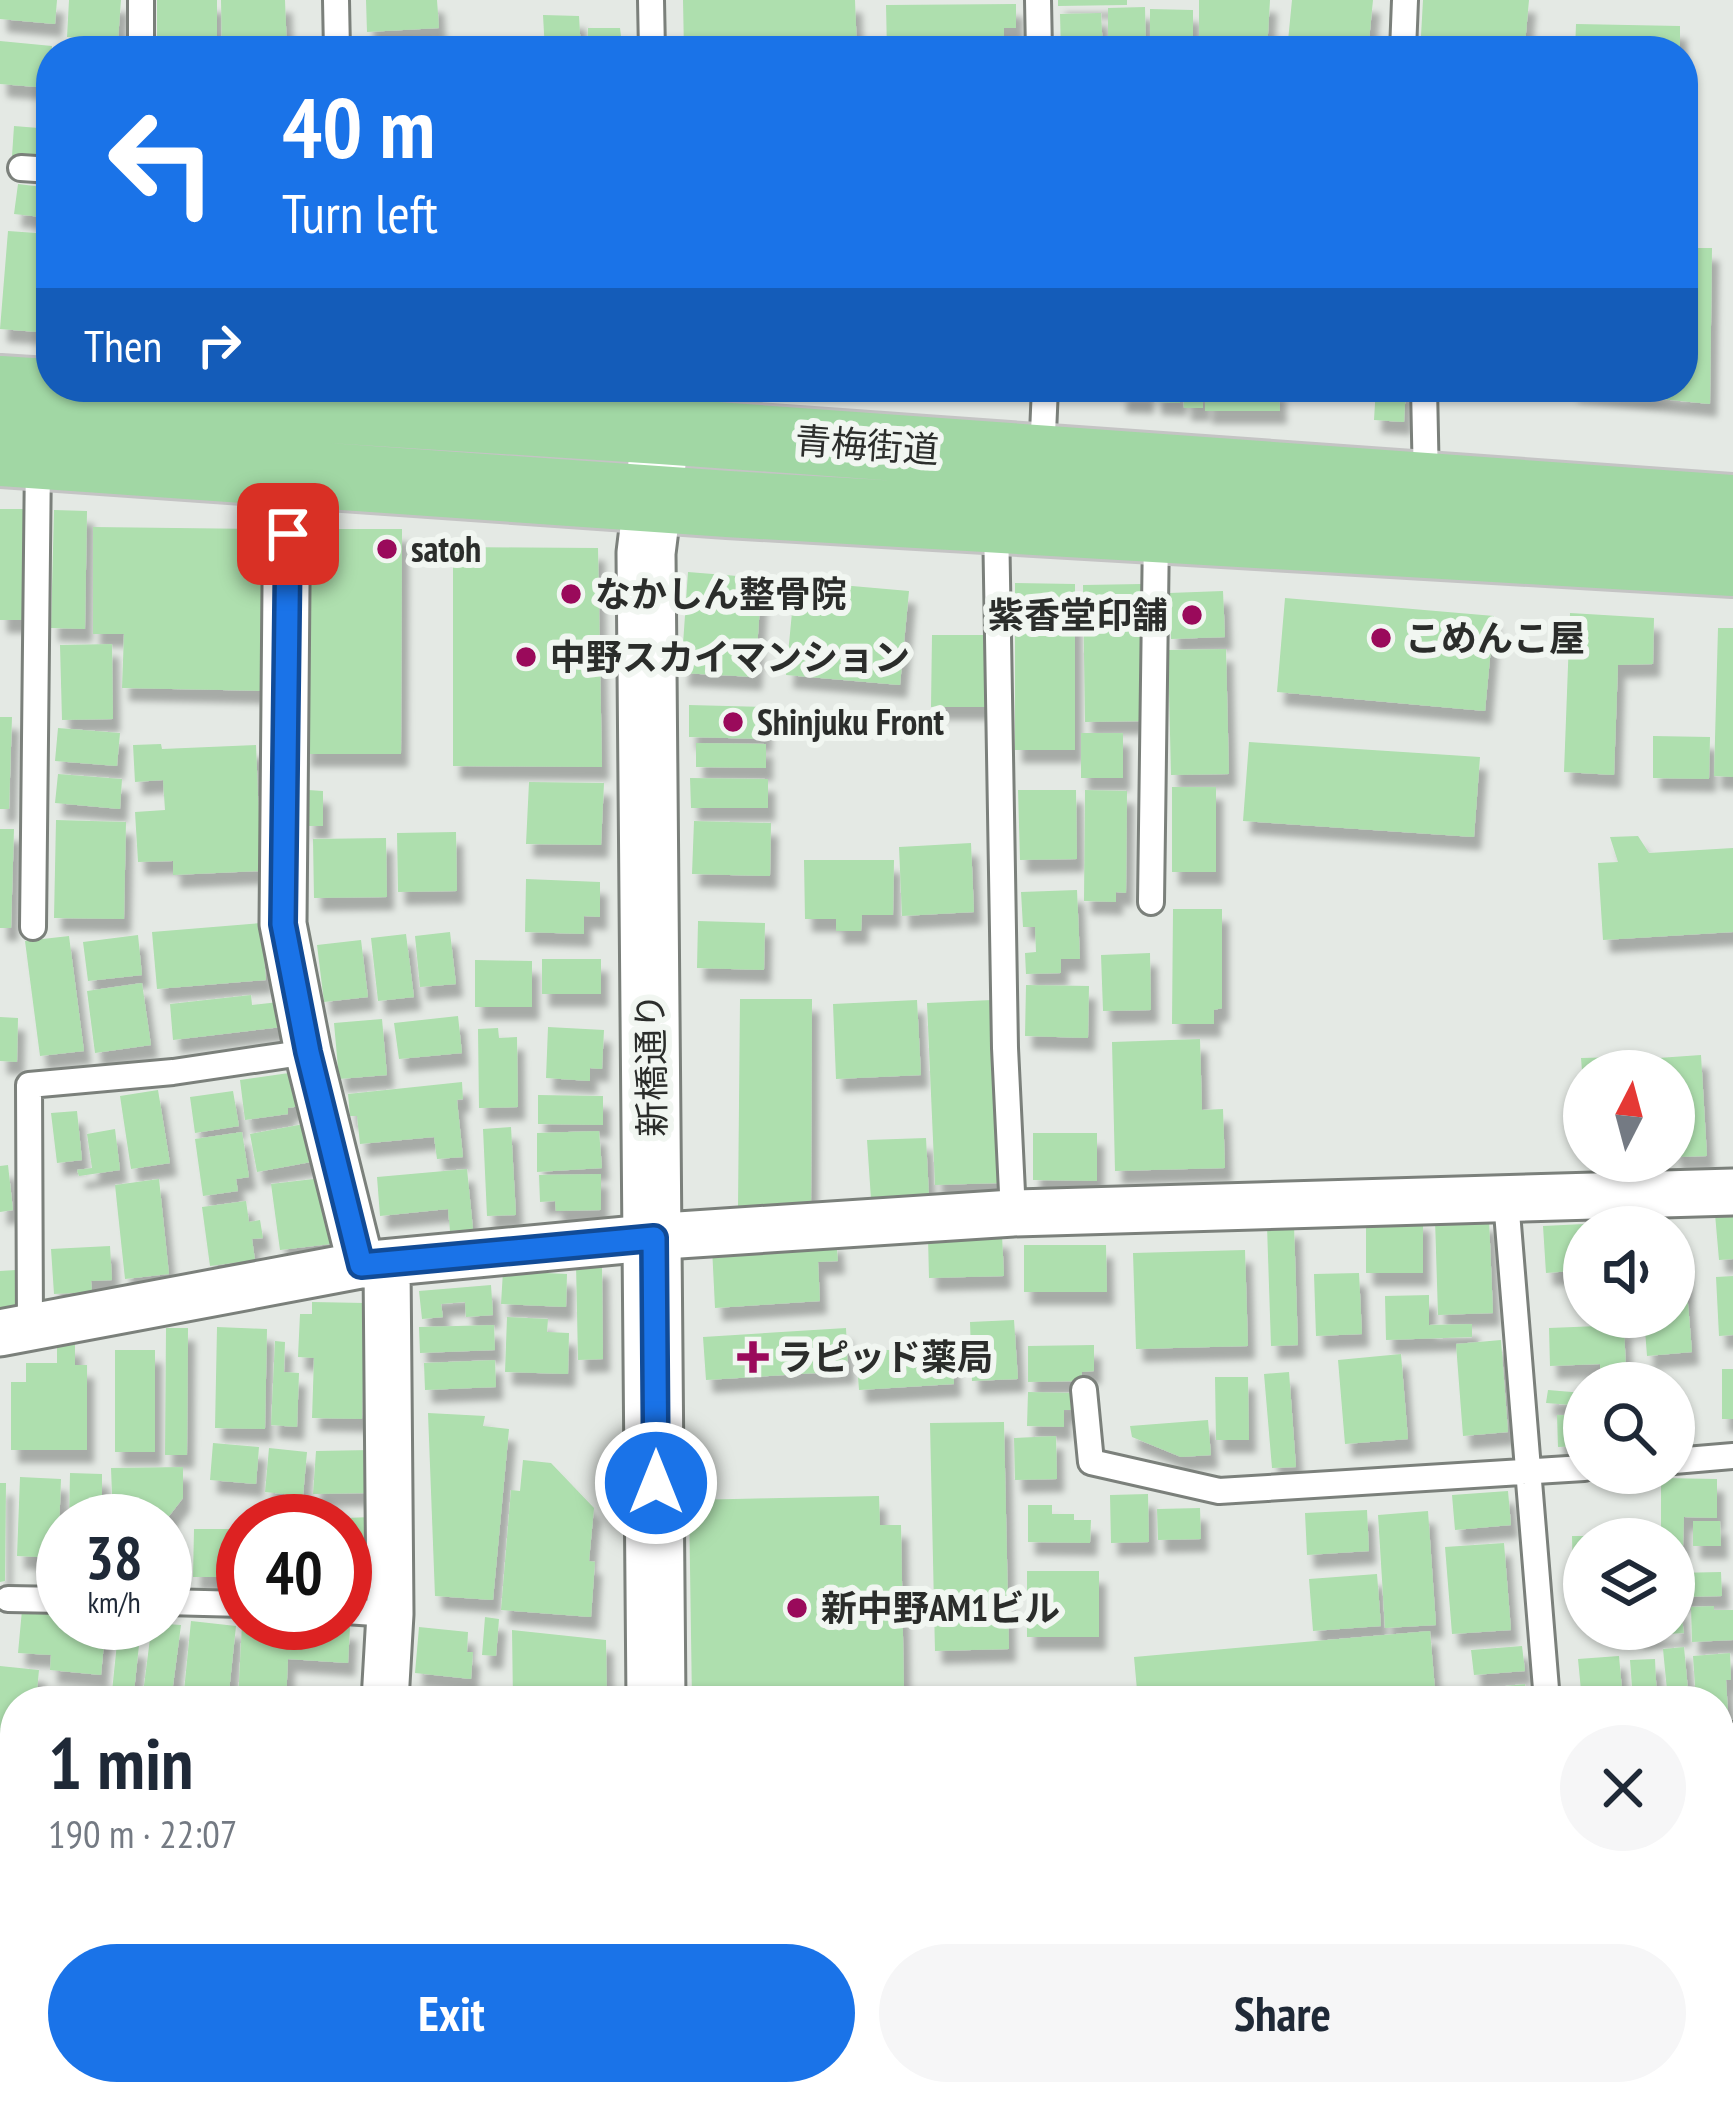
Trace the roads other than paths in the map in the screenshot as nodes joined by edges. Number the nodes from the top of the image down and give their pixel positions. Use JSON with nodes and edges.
{"nodes":[{"id":1,"x":142,"y":0,"type":"edge"},
{"id":2,"x":336,"y":0,"type":"edge"},
{"id":3,"x":651,"y":0,"type":"edge"},
{"id":4,"x":1038,"y":0,"type":"edge"},
{"id":5,"x":1405,"y":0,"type":"edge"},
{"id":6,"x":141,"y":36,"type":"edge"},
{"id":7,"x":337,"y":36,"type":"edge"},
{"id":8,"x":652,"y":36,"type":"edge"},
{"id":9,"x":1039,"y":36,"type":"edge"},
{"id":10,"x":1404,"y":36,"type":"edge"},
{"id":11,"x":20,"y":168,"type":"dead end"},
{"id":12,"x":36,"y":169,"type":"edge"},
{"id":13,"x":0,"y":389,"type":"edge"},
{"id":14,"x":36,"y":390,"type":"edge"},
{"id":15,"x":393,"y":402,"type":"edge"},
{"id":16,"x":1044,"y":402,"type":"edge"},
{"id":17,"x":1424,"y":402,"type":"edge"},
{"id":18,"x":661,"y":420,"type":"junction"},
{"id":19,"x":19,"y":455,"type":"edge"},
{"id":20,"x":1042,"y":458,"type":"junction"},
{"id":21,"x":287,"y":473,"type":"junction"},
{"id":22,"x":1426,"y":486,"type":"junction"},
{"id":23,"x":652,"y":498,"type":"junction"},
{"id":24,"x":1733,"y":508,"type":"edge"},
{"id":25,"x":996,"y":518,"type":"junction"},
{"id":26,"x":1156,"y":528,"type":"junction"},
{"id":27,"x":1733,"y":563,"type":"edge"},
{"id":28,"x":1151,"y":902,"type":"dead end"},
{"id":29,"x":33,"y":928,"type":"dead end"},
{"id":30,"x":308,"y":1052,"type":"junction"},
{"id":31,"x":1733,"y":1192,"type":"edge"},
{"id":32,"x":1506,"y":1200,"type":"junction"},
{"id":33,"x":1013,"y":1213,"type":"junction"},
{"id":34,"x":654,"y":1238,"type":"junction"},
{"id":35,"x":374,"y":1264,"type":"junction"},
{"id":36,"x":15,"y":1330,"type":"edge"},
{"id":37,"x":1084,"y":1390,"type":"dead end"},
{"id":38,"x":1733,"y":1456,"type":"edge"},
{"id":39,"x":1695,"y":1459,"type":"edge"},
{"id":40,"x":1563,"y":1470,"type":"edge"},
{"id":41,"x":1529,"y":1473,"type":"junction"},
{"id":42,"x":8,"y":1599,"type":"dead end"},
{"id":43,"x":36,"y":1600,"type":"edge"},
{"id":44,"x":372,"y":1613,"type":"edge"},
{"id":45,"x":391,"y":1614,"type":"junction"},
{"id":46,"x":386,"y":1686,"type":"edge"},
{"id":47,"x":656,"y":1686,"type":"edge"},
{"id":48,"x":1546,"y":1686,"type":"edge"}],
"edges":[{"from":1,"to":6,"type":"lane"},
{"from":2,"to":7,"type":"lane"},
{"from":3,"to":8,"type":"lane"},
{"from":4,"to":9,"type":"lane"},
{"from":5,"to":10,"type":"lane"},
{"from":11,"to":12,"type":"lane"},
{"from":13,"to":14,"type":"main road","name":"青梅街道"},
{"from":15,"to":18,"type":"main road","name":"青梅街道"},
{"from":16,"to":20,"type":"lane"},
{"from":17,"to":22,"type":"lane"},
{"from":18,"to":20,"type":"main road","name":"青梅街道"},
{"from":18,"to":23,"type":"street","name":"新橋通り"},
{"from":19,"to":21,"type":"main road","name":"青梅街道"},
{"from":19,"to":29,"type":"lane"},
{"from":20,"to":22,"type":"main road","name":"青梅街道"},
{"from":21,"to":23,"type":"main road","name":"青梅街道"},
{"from":21,"to":30,"type":"street"},
{"from":22,"to":24,"type":"main road","name":"青梅街道"},
{"from":23,"to":25,"type":"main road","name":"青梅街道"},
{"from":23,"to":34,"type":"street","name":"新橋通り"},
{"from":25,"to":26,"type":"main road","name":"青梅街道"},
{"from":25,"to":33,"type":"lane"},
{"from":26,"to":27,"type":"main road","name":"青梅街道"},
{"from":26,"to":28,"type":"lane"},
{"from":30,"to":35,"type":"street"},
{"from":30,"to":36,"type":"lane"},
{"from":31,"to":32,"type":"street"},
{"from":32,"to":33,"type":"street"},
{"from":32,"to":41,"type":"lane"},
{"from":33,"to":34,"type":"street"},
{"from":34,"to":35,"type":"street"},
{"from":34,"to":47,"type":"street","name":"新橋通り"},
{"from":35,"to":36,"type":"street"},
{"from":35,"to":45,"type":"street"},
{"from":37,"to":41,"type":"lane"},
{"from":38,"to":39,"type":"lane"},
{"from":40,"to":41,"type":"lane"},
{"from":41,"to":48,"type":"lane"},
{"from":42,"to":43,"type":"lane"},
{"from":44,"to":45,"type":"lane"},
{"from":45,"to":46,"type":"street"}]}
